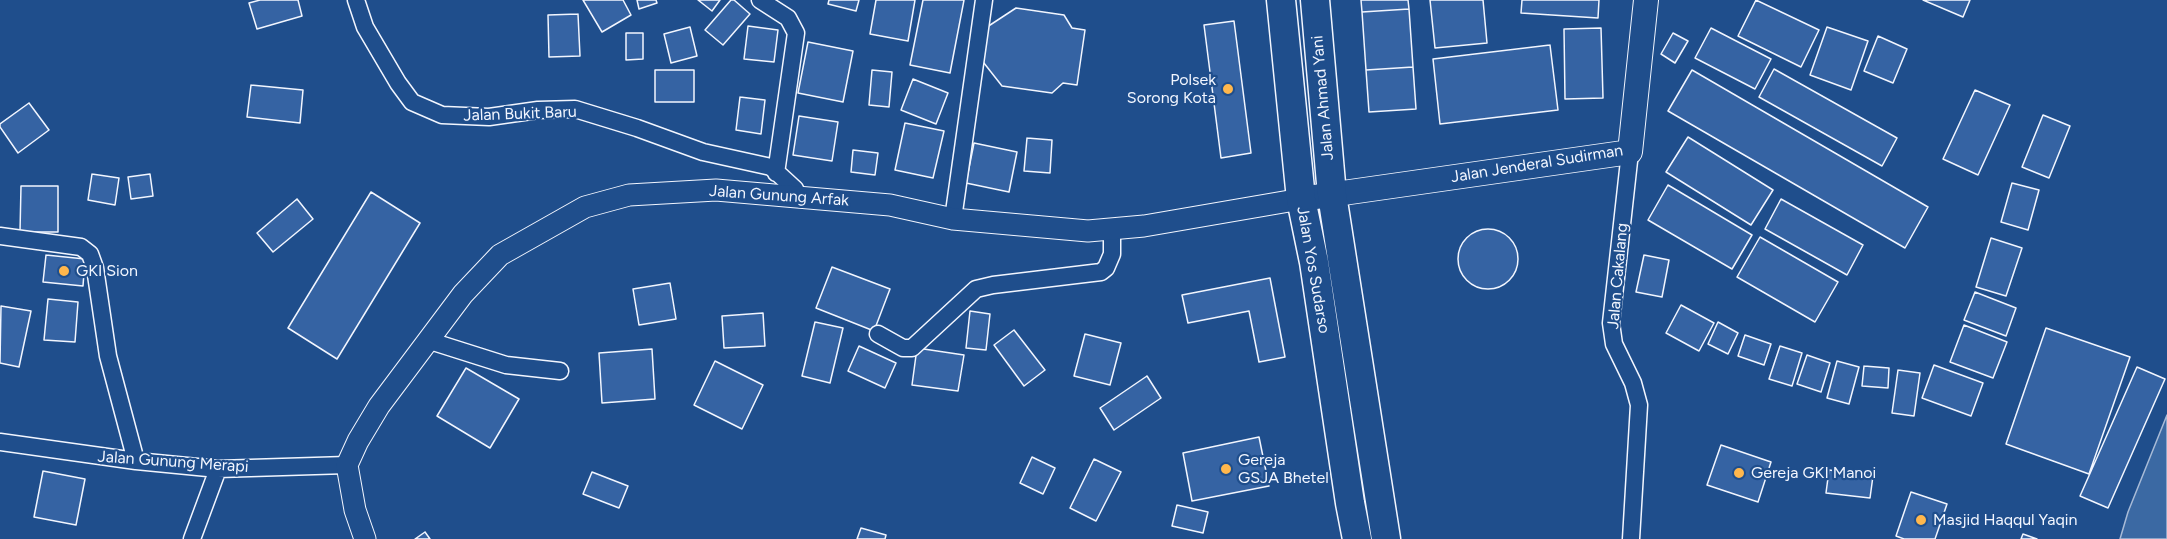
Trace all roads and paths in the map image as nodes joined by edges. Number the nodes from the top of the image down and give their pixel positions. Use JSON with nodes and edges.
{"nodes":[{"id":1,"x":356,"y":0,"type":"edge"},
{"id":2,"x":760,"y":0,"type":"edge"},
{"id":3,"x":984,"y":0,"type":"edge"},
{"id":4,"x":1281,"y":0,"type":"edge"},
{"id":5,"x":1315,"y":0,"type":"edge"},
{"id":6,"x":1646,"y":0,"type":"edge"},
{"id":7,"x":1630,"y":152,"type":"junction"},
{"id":8,"x":776,"y":173,"type":"junction"},
{"id":9,"x":1332,"y":195,"type":"junction"},
{"id":10,"x":798,"y":196,"type":"junction"},
{"id":11,"x":1300,"y":199,"type":"junction"},
{"id":12,"x":953,"y":219,"type":"junction"},
{"id":13,"x":1112,"y":229,"type":"junction"},
{"id":14,"x":0,"y":236,"type":"edge"},
{"id":15,"x":878,"y":334,"type":"dead end"},
{"id":16,"x":427,"y":340,"type":"junction"},
{"id":17,"x":560,"y":371,"type":"dead end"},
{"id":18,"x":0,"y":442,"type":"edge"},
{"id":19,"x":136,"y":461,"type":"junction"},
{"id":20,"x":347,"y":465,"type":"junction"},
{"id":21,"x":218,"y":469,"type":"junction"},
{"id":22,"x":197,"y":536,"type":"edge"},
{"id":23,"x":365,"y":539,"type":"edge"},
{"id":24,"x":1357,"y":539,"type":"edge"},
{"id":25,"x":1386,"y":539,"type":"edge"},
{"id":26,"x":1631,"y":539,"type":"edge"}],
"edges":[{"from":1,"to":8,"type":"street","name":"Jalan Bukit Baru"},
{"from":2,"to":8,"type":"street"},
{"from":3,"to":12,"type":"street"},
{"from":4,"to":11,"type":"highway","name":"Jalan Yos Sudarso"},
{"from":5,"to":9,"type":"highway","name":"Jalan Ahmad Yani"},
{"from":6,"to":7,"type":"main road","name":"Jalan Jenderal Sudirman"},
{"from":7,"to":9,"type":"main road","name":"Jalan Jenderal Sudirman"},
{"from":7,"to":26,"type":"street","name":"Jalan Cakalang"},
{"from":8,"to":10,"type":"street","name":"Jalan Bukit Baru"},
{"from":9,"to":11,"type":"main road","name":"Jalan Gunung Arfak"},
{"from":9,"to":25,"type":"highway","name":"Jalan Yos Sudarso"},
{"from":10,"to":12,"type":"street","name":"Jalan Gunung Arfak"},
{"from":10,"to":16,"type":"street","name":"Jalan Gunung Arfak"},
{"from":11,"to":13,"type":"street","name":"Jalan Gunung Arfak"},
{"from":11,"to":24,"type":"highway","name":"Jalan Yos Sudarso"},
{"from":12,"to":13,"type":"street","name":"Jalan Gunung Arfak"},
{"from":13,"to":15,"type":"street"},
{"from":14,"to":19,"type":"street"},
{"from":16,"to":17,"type":"street"},
{"from":16,"to":20,"type":"street","name":"Jalan Gunung Arfak"},
{"from":18,"to":19,"type":"street","name":"Jalan Gunung Merapi"},
{"from":19,"to":21,"type":"street","name":"Jalan Gunung Merapi"},
{"from":20,"to":21,"type":"street","name":"Jalan Gunung Merapi"},
{"from":20,"to":23,"type":"street"},
{"from":21,"to":22,"type":"street"}]}
